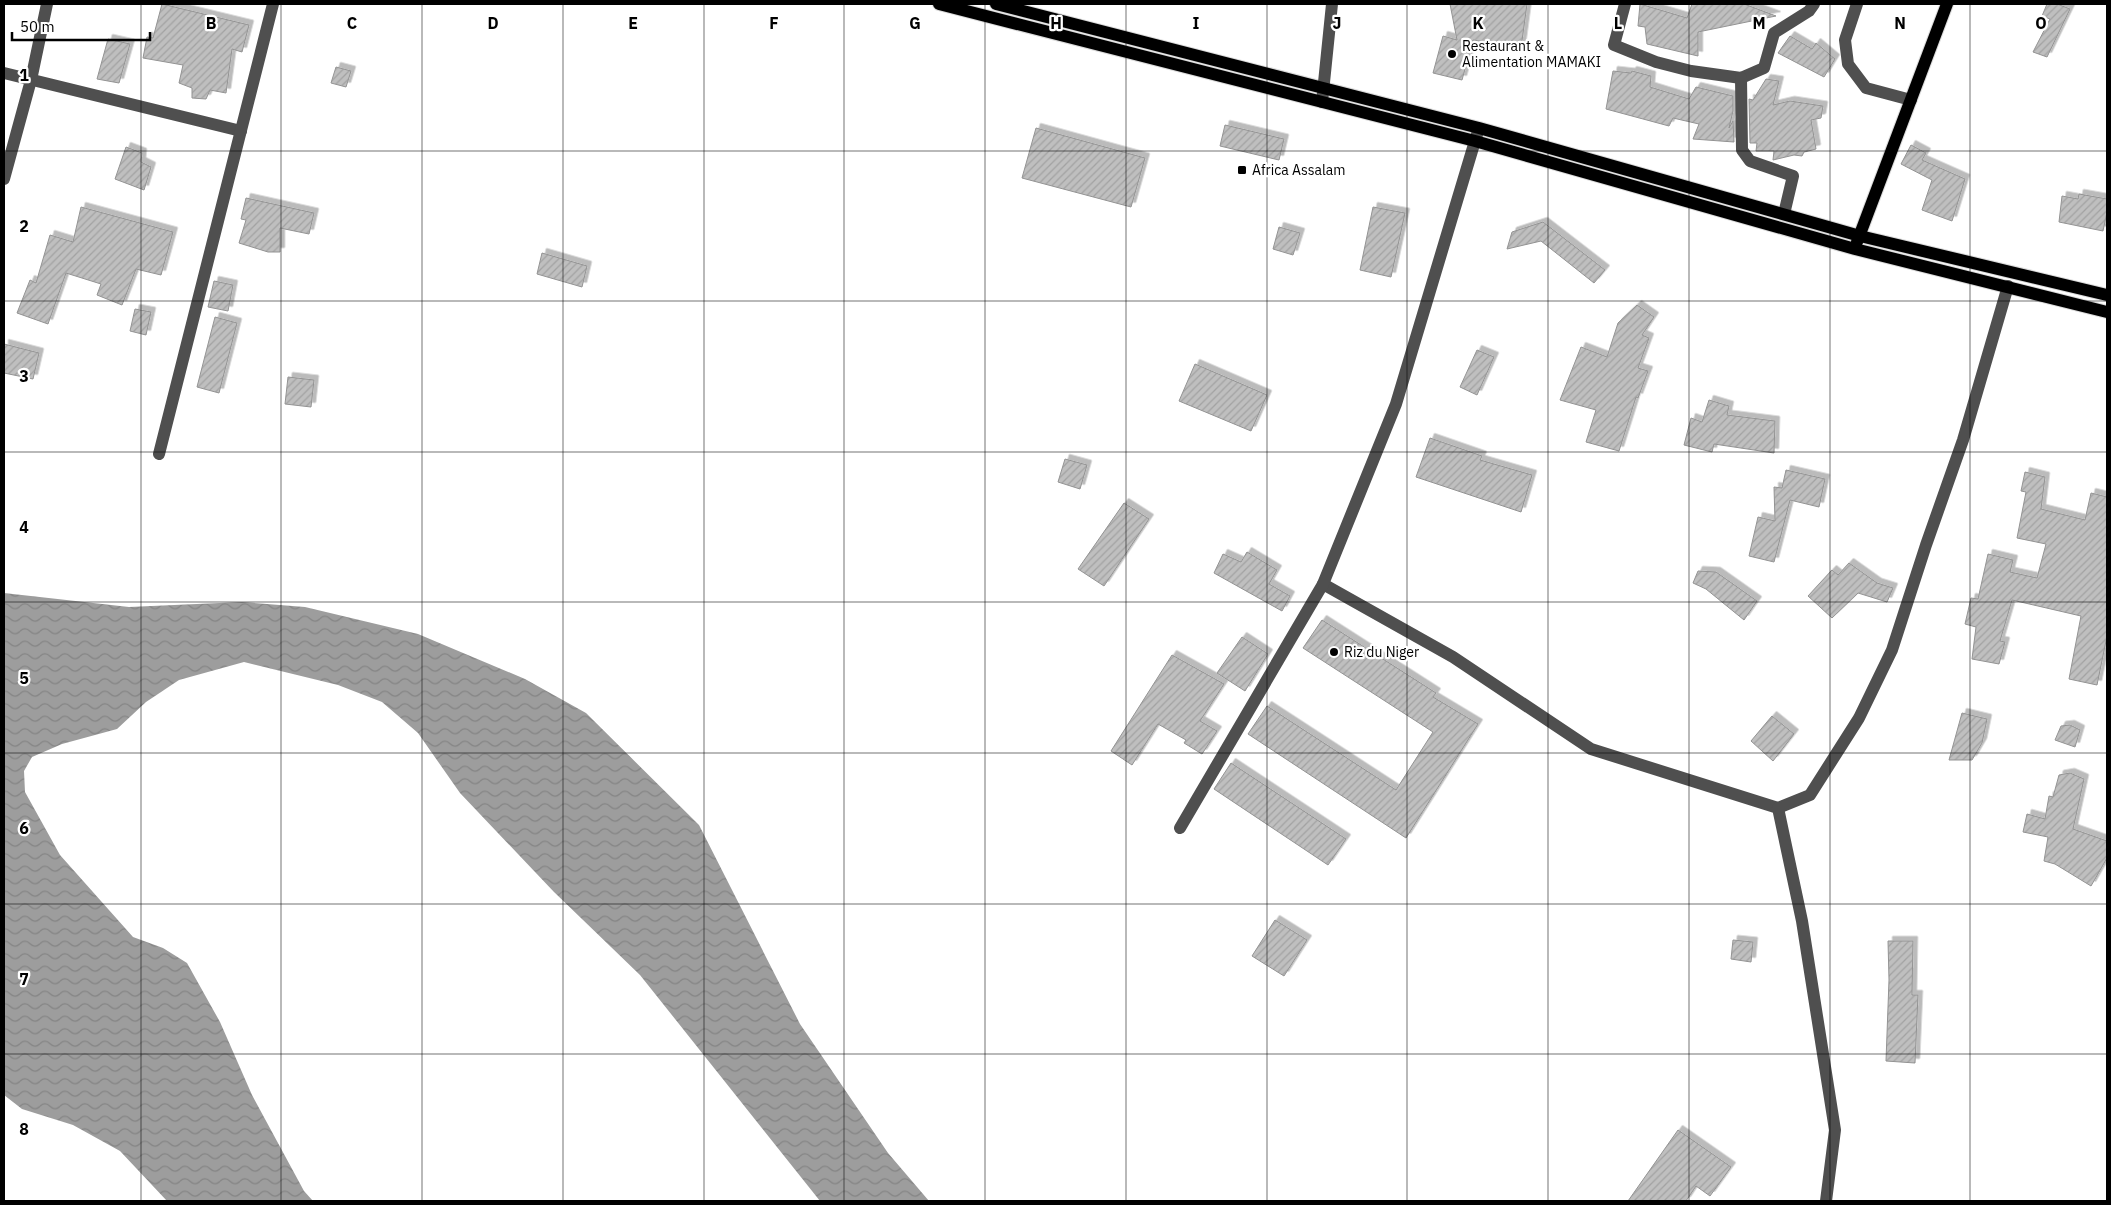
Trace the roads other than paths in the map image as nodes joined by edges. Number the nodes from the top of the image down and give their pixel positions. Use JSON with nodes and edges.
{"nodes":[{"id":1,"x":48,"y":4,"type":"edge"},
{"id":2,"x":273,"y":4,"type":"edge"},
{"id":3,"x":939,"y":4,"type":"edge"},
{"id":4,"x":996,"y":4,"type":"edge"},
{"id":5,"x":1332,"y":4,"type":"edge"},
{"id":6,"x":1625,"y":4,"type":"edge"},
{"id":7,"x":1814,"y":4,"type":"edge"},
{"id":8,"x":1856,"y":4,"type":"edge"},
{"id":9,"x":1947,"y":4,"type":"edge"},
{"id":10,"x":4,"y":73,"type":"edge"},
{"id":11,"x":1741,"y":78,"type":"junction"},
{"id":12,"x":31,"y":80,"type":"junction"},
{"id":13,"x":1325,"y":89,"type":"junction"},
{"id":14,"x":1911,"y":100,"type":"junction"},
{"id":15,"x":1322,"y":102,"type":"junction"},
{"id":16,"x":1479,"y":128,"type":"junction"},
{"id":17,"x":241,"y":131,"type":"junction"},
{"id":18,"x":1475,"y":141,"type":"junction"},
{"id":19,"x":4,"y":179,"type":"edge"},
{"id":20,"x":1784,"y":214,"type":"junction"},
{"id":21,"x":1860,"y":236,"type":"junction"},
{"id":22,"x":1855,"y":249,"type":"junction"},
{"id":23,"x":2008,"y":286,"type":"junction"},
{"id":24,"x":2107,"y":295,"type":"edge"},
{"id":25,"x":2107,"y":312,"type":"edge"},
{"id":26,"x":159,"y":454,"type":"dead end"},
{"id":27,"x":1323,"y":584,"type":"junction"},
{"id":28,"x":1778,"y":808,"type":"junction"},
{"id":29,"x":1180,"y":828,"type":"dead end"},
{"id":30,"x":1826,"y":1201,"type":"edge"}],
"edges":[{"from":1,"to":12,"type":"street"},
{"from":2,"to":17,"type":"street"},
{"from":3,"to":15,"type":"main road"},
{"from":4,"to":13,"type":"main road"},
{"from":5,"to":13,"type":"street"},
{"from":6,"to":11,"type":"street"},
{"from":7,"to":11,"type":"street"},
{"from":8,"to":14,"type":"street"},
{"from":9,"to":14,"type":"main road"},
{"from":10,"to":12,"type":"street"},
{"from":11,"to":20,"type":"street"},
{"from":12,"to":17,"type":"street"},
{"from":12,"to":19,"type":"street"},
{"from":13,"to":15,"type":"street"},
{"from":13,"to":16,"type":"main road"},
{"from":14,"to":21,"type":"main road"},
{"from":15,"to":18,"type":"main road"},
{"from":16,"to":18,"type":"street"},
{"from":16,"to":20,"type":"main road"},
{"from":17,"to":26,"type":"street"},
{"from":18,"to":22,"type":"main road"},
{"from":18,"to":27,"type":"street"},
{"from":20,"to":21,"type":"main road"},
{"from":21,"to":22,"type":"main road"},
{"from":21,"to":24,"type":"main road"},
{"from":22,"to":23,"type":"main road"},
{"from":23,"to":25,"type":"main road"},
{"from":23,"to":28,"type":"street"},
{"from":27,"to":28,"type":"street"},
{"from":27,"to":29,"type":"street"},
{"from":28,"to":30,"type":"street"}]}
